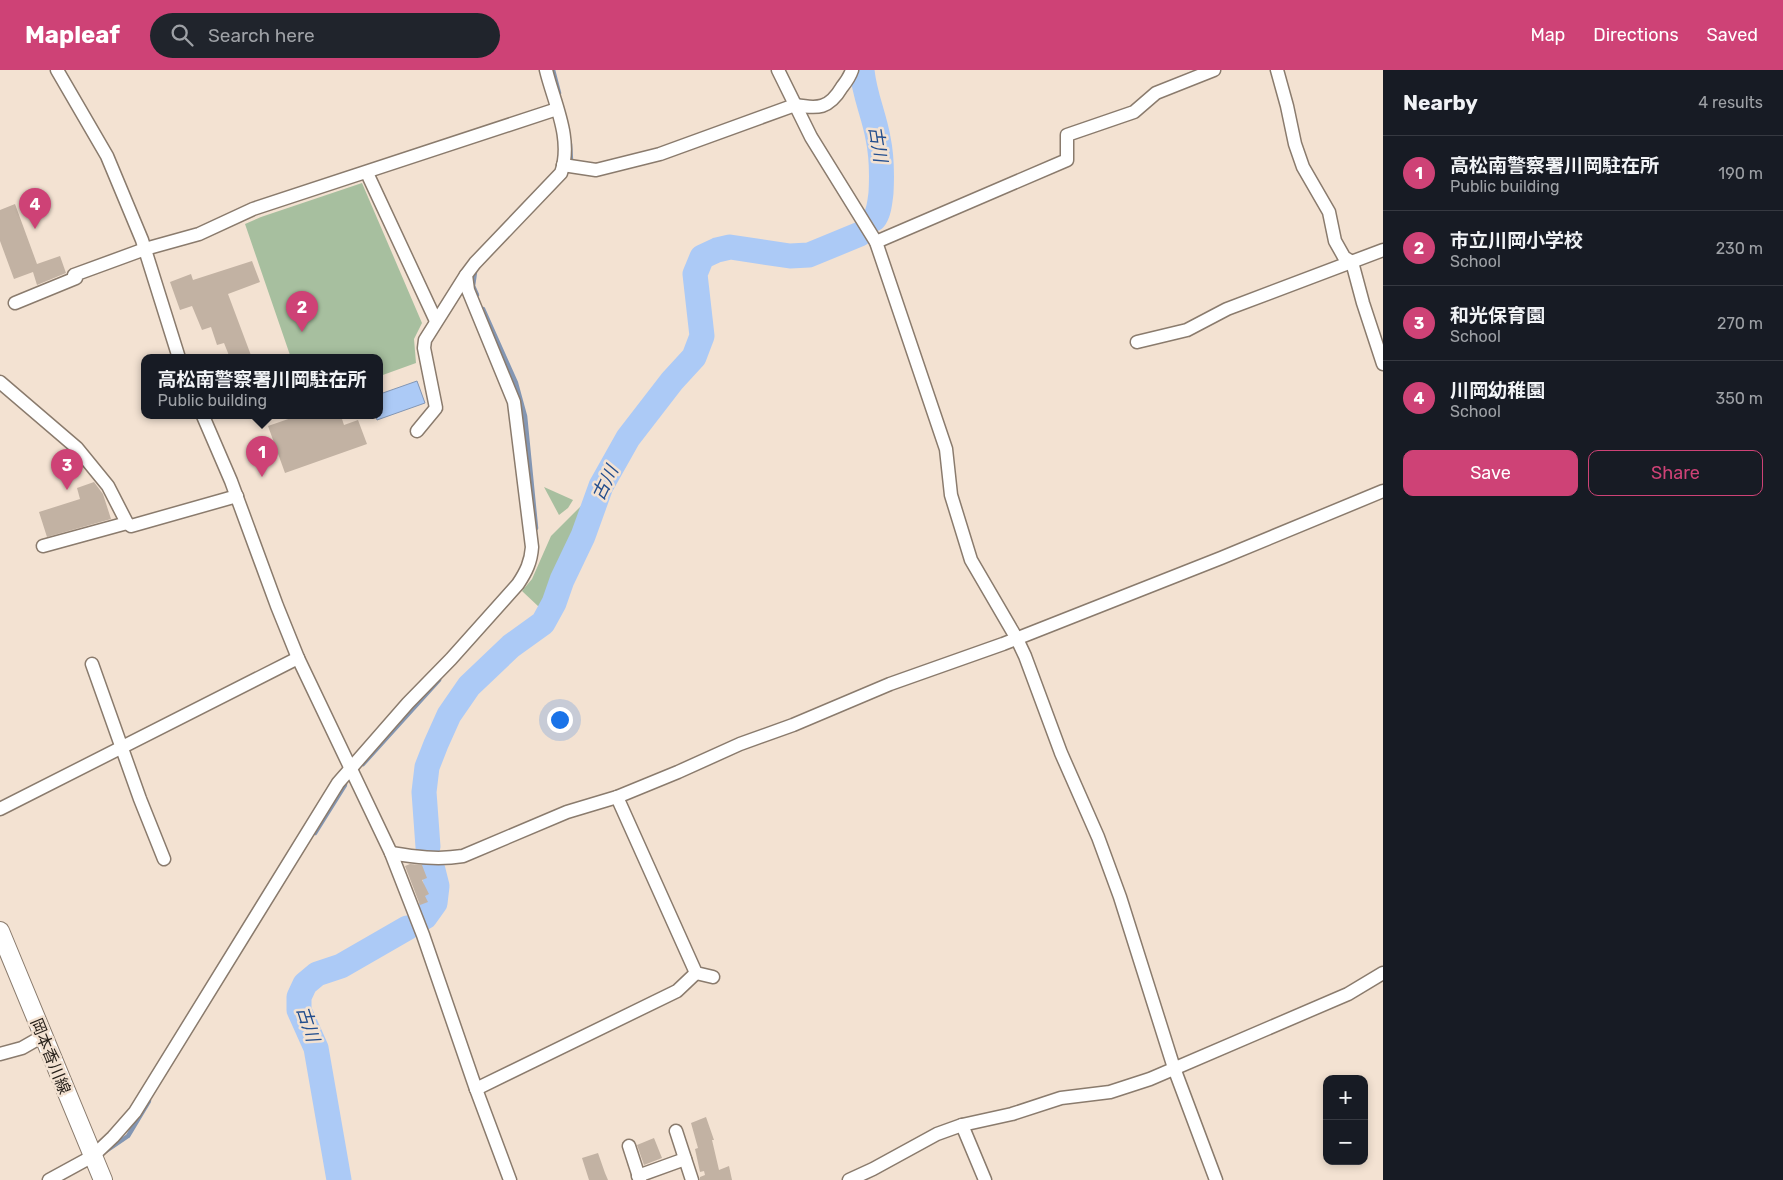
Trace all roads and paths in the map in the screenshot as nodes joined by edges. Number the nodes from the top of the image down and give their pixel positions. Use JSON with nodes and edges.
{"nodes":[{"id":1,"x":57,"y":70,"type":"edge"},
{"id":2,"x":546,"y":70,"type":"edge"},
{"id":3,"x":778,"y":70,"type":"edge"},
{"id":4,"x":852,"y":70,"type":"edge"},
{"id":5,"x":1214,"y":70,"type":"edge"},
{"id":6,"x":1277,"y":70,"type":"edge"},
{"id":7,"x":795,"y":105,"type":"junction"},
{"id":8,"x":557,"y":109,"type":"junction"},
{"id":9,"x":563,"y":165,"type":"junction"},
{"id":10,"x":367,"y":173,"type":"junction"},
{"id":11,"x":876,"y":242,"type":"junction"},
{"id":12,"x":145,"y":250,"type":"junction"},
{"id":13,"x":1383,"y":250,"type":"edge"},
{"id":14,"x":1352,"y":262,"type":"junction"},
{"id":15,"x":466,"y":275,"type":"junction"},
{"id":16,"x":15,"y":303,"type":"dead end"},
{"id":17,"x":436,"y":321,"type":"junction"},
{"id":18,"x":1137,"y":342,"type":"dead end"},
{"id":19,"x":178,"y":354,"type":"edge"},
{"id":20,"x":1383,"y":364,"type":"edge"},
{"id":21,"x":0,"y":382,"type":"edge"},
{"id":22,"x":204,"y":419,"type":"edge"},
{"id":23,"x":417,"y":431,"type":"dead end"},
{"id":24,"x":1383,"y":491,"type":"edge"},
{"id":25,"x":237,"y":496,"type":"junction"},
{"id":26,"x":127,"y":522,"type":"junction"},
{"id":27,"x":43,"y":546,"type":"dead end"},
{"id":28,"x":1017,"y":639,"type":"junction"},
{"id":29,"x":298,"y":658,"type":"junction"},
{"id":30,"x":92,"y":664,"type":"dead end"},
{"id":31,"x":122,"y":747,"type":"junction"},
{"id":32,"x":351,"y":766,"type":"junction"},
{"id":33,"x":617,"y":797,"type":"junction"},
{"id":34,"x":0,"y":809,"type":"edge"},
{"id":35,"x":391,"y":852,"type":"junction"},
{"id":36,"x":164,"y":859,"type":"dead end"},
{"id":37,"x":0,"y":931,"type":"edge"},
{"id":38,"x":696,"y":973,"type":"junction"},
{"id":39,"x":1383,"y":973,"type":"edge"},
{"id":40,"x":713,"y":978,"type":"dead end"},
{"id":41,"x":43,"y":1036,"type":"junction"},
{"id":42,"x":0,"y":1054,"type":"edge"},
{"id":43,"x":1174,"y":1068,"type":"junction"},
{"id":44,"x":476,"y":1090,"type":"junction"},
{"id":45,"x":962,"y":1125,"type":"junction"},
{"id":46,"x":676,"y":1131,"type":"dead end"},
{"id":47,"x":629,"y":1146,"type":"dead end"},
{"id":48,"x":93,"y":1156,"type":"junction"},
{"id":49,"x":685,"y":1159,"type":"junction"},
{"id":50,"x":639,"y":1178,"type":"edge"},
{"id":51,"x":49,"y":1180,"type":"edge"},
{"id":52,"x":103,"y":1180,"type":"edge"},
{"id":53,"x":510,"y":1180,"type":"edge"},
{"id":54,"x":692,"y":1180,"type":"edge"},
{"id":55,"x":849,"y":1180,"type":"edge"},
{"id":56,"x":985,"y":1180,"type":"edge"},
{"id":57,"x":1216,"y":1180,"type":"edge"}],
"edges":[{"from":1,"to":12,"type":"street"},
{"from":2,"to":8,"type":"street"},
{"from":3,"to":7,"type":"street"},
{"from":4,"to":7,"type":"street"},
{"from":5,"to":11,"type":"street"},
{"from":6,"to":14,"type":"street"},
{"from":7,"to":9,"type":"street"},
{"from":7,"to":11,"type":"street"},
{"from":8,"to":9,"type":"street"},
{"from":8,"to":10,"type":"street"},
{"from":9,"to":15,"type":"street"},
{"from":10,"to":12,"type":"street"},
{"from":10,"to":17,"type":"street"},
{"from":11,"to":28,"type":"street"},
{"from":12,"to":16,"type":"street"},
{"from":12,"to":19,"type":"street"},
{"from":13,"to":14,"type":"street"},
{"from":14,"to":18,"type":"street"},
{"from":14,"to":20,"type":"street"},
{"from":15,"to":17,"type":"street"},
{"from":15,"to":32,"type":"street"},
{"from":17,"to":23,"type":"street"},
{"from":21,"to":26,"type":"street"},
{"from":22,"to":25,"type":"street"},
{"from":24,"to":28,"type":"street"},
{"from":25,"to":26,"type":"street"},
{"from":25,"to":29,"type":"street"},
{"from":26,"to":27,"type":"street"},
{"from":28,"to":33,"type":"street"},
{"from":28,"to":43,"type":"street"},
{"from":29,"to":31,"type":"street"},
{"from":29,"to":32,"type":"street"},
{"from":30,"to":31,"type":"street"},
{"from":31,"to":34,"type":"street"},
{"from":31,"to":36,"type":"street"},
{"from":32,"to":35,"type":"street"},
{"from":32,"to":48,"type":"street"},
{"from":33,"to":35,"type":"street"},
{"from":33,"to":38,"type":"street"},
{"from":35,"to":44,"type":"street"},
{"from":37,"to":41,"type":"main road","name":"岡本香川線"},
{"from":38,"to":40,"type":"street"},
{"from":38,"to":44,"type":"street"},
{"from":39,"to":43,"type":"street"},
{"from":41,"to":42,"type":"street"},
{"from":41,"to":48,"type":"main road","name":"岡本香川線"},
{"from":43,"to":45,"type":"street"},
{"from":43,"to":57,"type":"street"},
{"from":44,"to":53,"type":"street"},
{"from":45,"to":55,"type":"street"},
{"from":45,"to":56,"type":"street"},
{"from":46,"to":49,"type":"street"},
{"from":47,"to":50,"type":"street"},
{"from":48,"to":51,"type":"street"},
{"from":48,"to":52,"type":"main road","name":"岡本香川線"},
{"from":49,"to":50,"type":"street"},
{"from":49,"to":54,"type":"street"}]}
